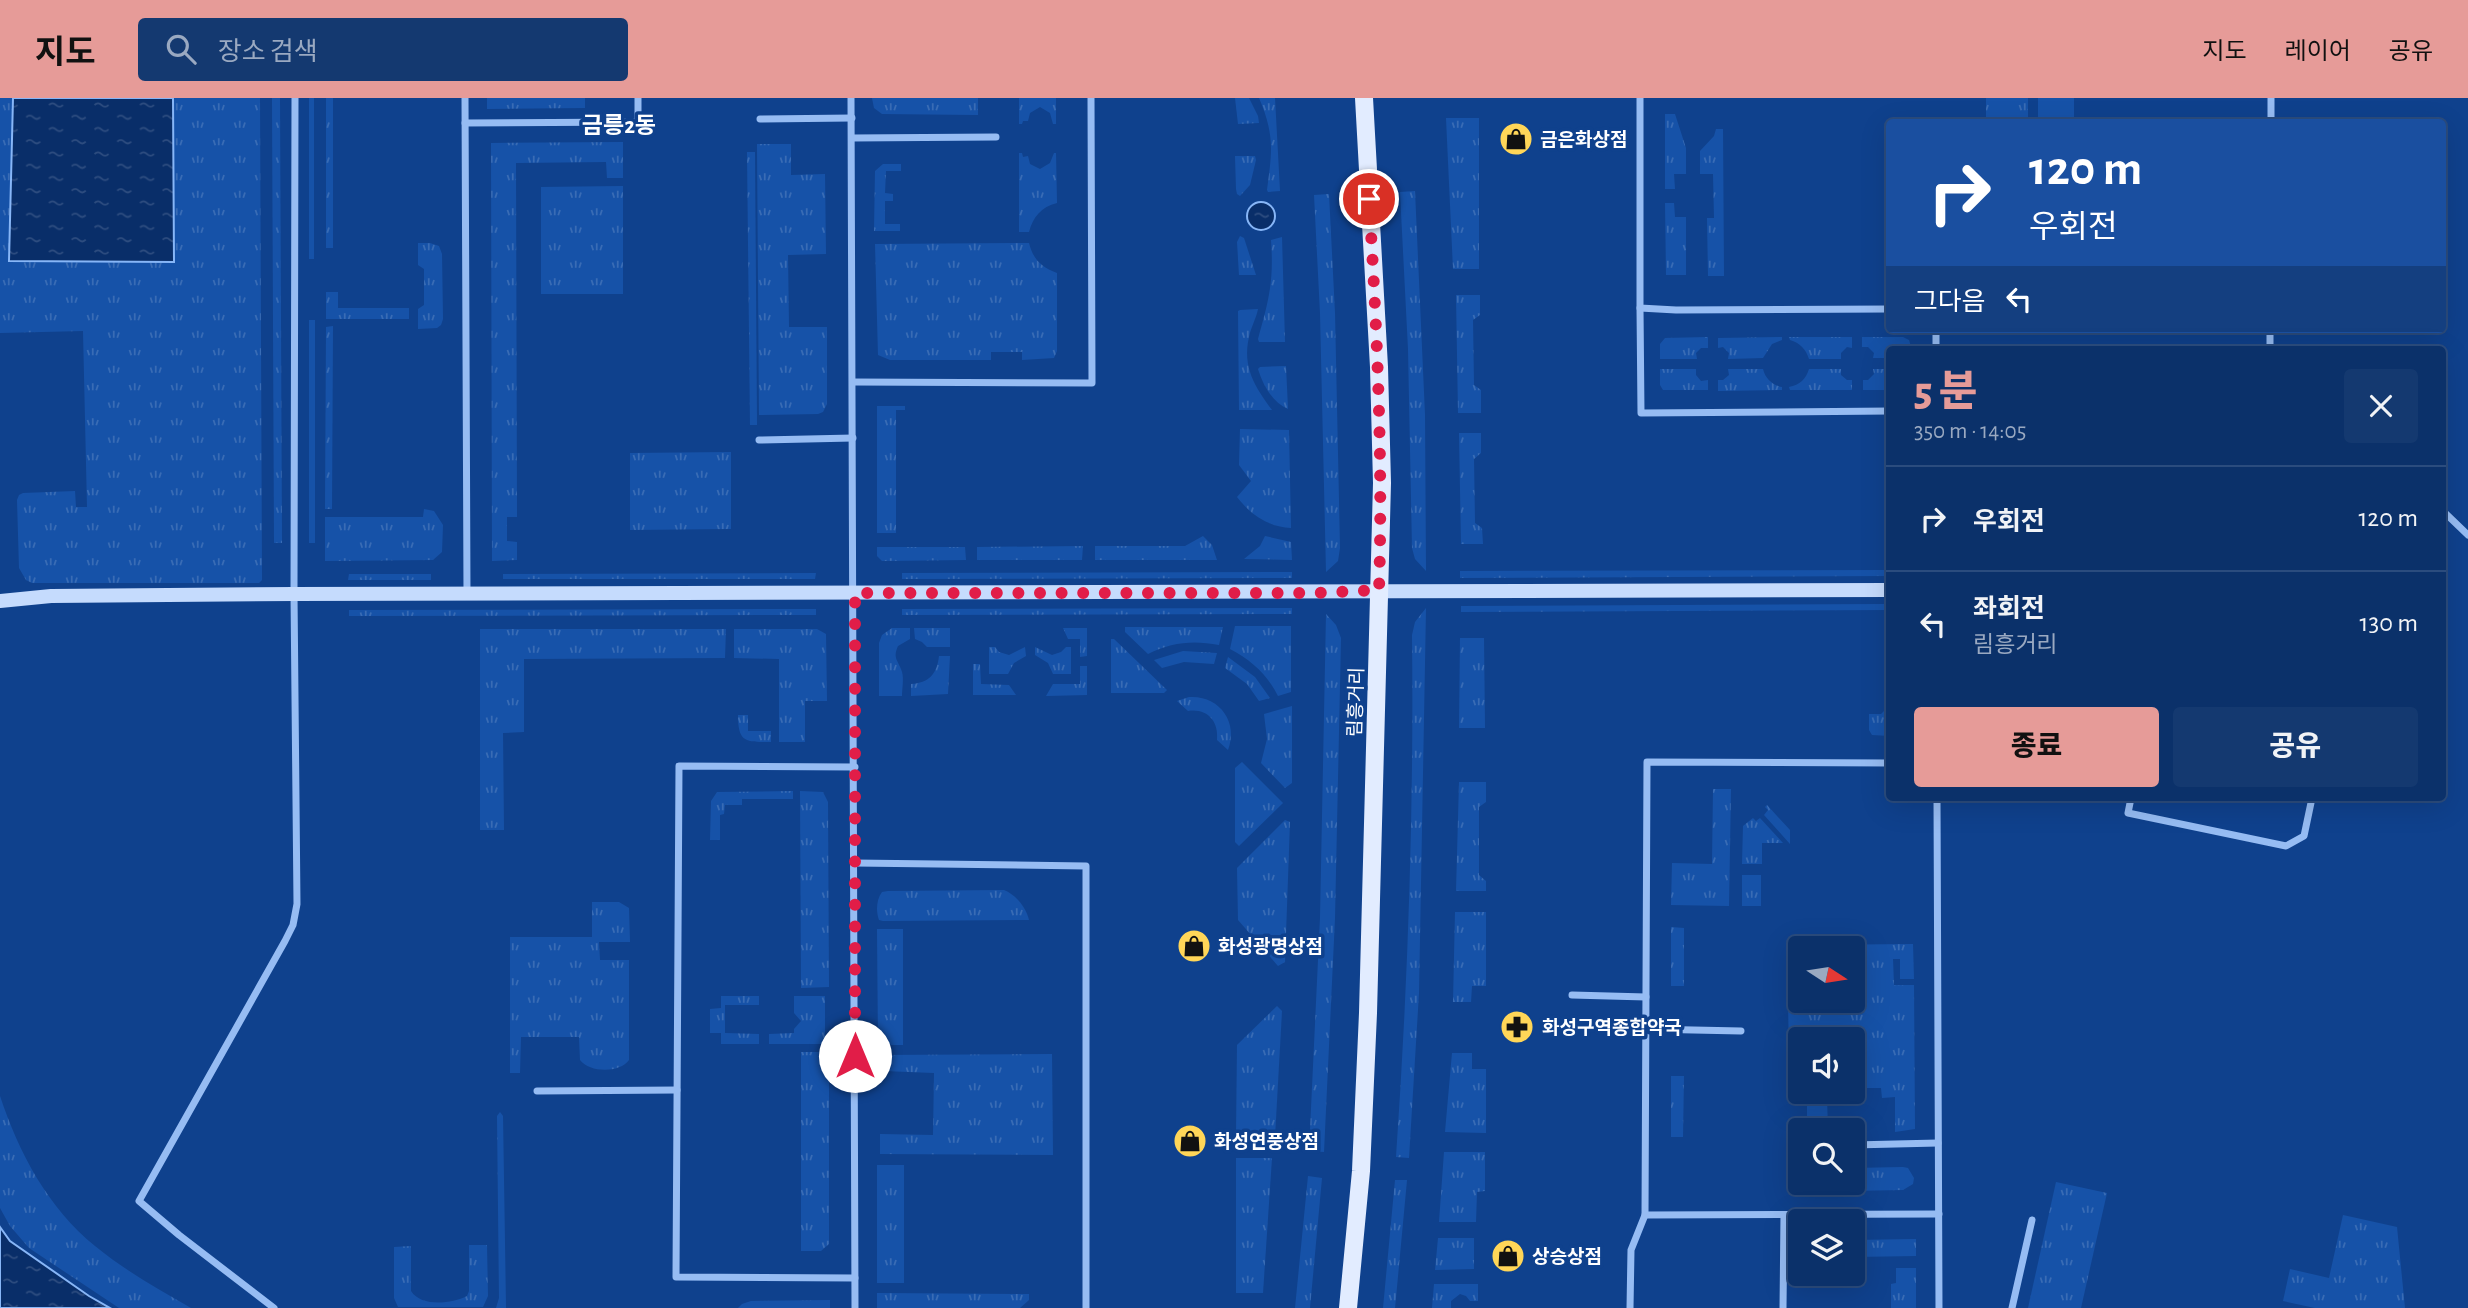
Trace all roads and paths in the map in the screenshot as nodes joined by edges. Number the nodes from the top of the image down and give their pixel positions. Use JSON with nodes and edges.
{"nodes":[{"id":1,"x":295,"y":98,"type":"edge"},
{"id":2,"x":465,"y":98,"type":"edge"},
{"id":3,"x":638,"y":98,"type":"edge"},
{"id":4,"x":851,"y":98,"type":"edge"},
{"id":5,"x":1091,"y":98,"type":"edge"},
{"id":6,"x":1364,"y":98,"type":"edge"},
{"id":7,"x":1640,"y":98,"type":"edge"},
{"id":8,"x":2271,"y":98,"type":"edge"},
{"id":9,"x":852,"y":118,"type":"junction"},
{"id":10,"x":760,"y":119,"type":"dead end"},
{"id":11,"x":2271,"y":119,"type":"edge"},
{"id":12,"x":465,"y":123,"type":"junction"},
{"id":13,"x":996,"y":137,"type":"dead end"},
{"id":14,"x":852,"y":138,"type":"junction"},
{"id":15,"x":1640,"y":308,"type":"junction"},
{"id":16,"x":1886,"y":309,"type":"edge"},
{"id":17,"x":853,"y":382,"type":"junction"},
{"id":18,"x":1886,"y":411,"type":"edge"},
{"id":19,"x":853,"y":438,"type":"junction"},
{"id":20,"x":759,"y":440,"type":"dead end"},
{"id":21,"x":2446,"y":514,"type":"edge"},
{"id":22,"x":2468,"y":535,"type":"edge"},
{"id":23,"x":1379,"y":590,"type":"junction"},
{"id":24,"x":1886,"y":590,"type":"edge"},
{"id":25,"x":855,"y":593,"type":"junction"},
{"id":26,"x":294,"y":594,"type":"junction"},
{"id":27,"x":467,"y":594,"type":"junction"},
{"id":28,"x":0,"y":601,"type":"edge"},
{"id":29,"x":1886,"y":763,"type":"edge"},
{"id":30,"x":855,"y":766,"type":"junction"},
{"id":31,"x":1937,"y":801,"type":"edge"},
{"id":32,"x":2130,"y":801,"type":"edge"},
{"id":33,"x":2311,"y":801,"type":"edge"},
{"id":34,"x":855,"y":863,"type":"junction"},
{"id":35,"x":1572,"y":995,"type":"dead end"},
{"id":36,"x":1646,"y":996,"type":"junction"},
{"id":37,"x":1646,"y":1029,"type":"junction"},
{"id":38,"x":1741,"y":1031,"type":"dead end"},
{"id":39,"x":677,"y":1090,"type":"junction"},
{"id":40,"x":537,"y":1091,"type":"dead end"},
{"id":41,"x":1938,"y":1143,"type":"junction"},
{"id":42,"x":1865,"y":1144,"type":"edge"},
{"id":43,"x":1784,"y":1214,"type":"junction"},
{"id":44,"x":1939,"y":1214,"type":"junction"},
{"id":45,"x":1645,"y":1215,"type":"junction"},
{"id":46,"x":2032,"y":1220,"type":"dead end"},
{"id":47,"x":855,"y":1278,"type":"junction"},
{"id":48,"x":274,"y":1308,"type":"edge"},
{"id":49,"x":855,"y":1308,"type":"edge"},
{"id":50,"x":1086,"y":1308,"type":"edge"},
{"id":51,"x":1348,"y":1308,"type":"edge"},
{"id":52,"x":1630,"y":1308,"type":"edge"},
{"id":53,"x":1783,"y":1308,"type":"edge"},
{"id":54,"x":1939,"y":1308,"type":"edge"},
{"id":55,"x":2012,"y":1308,"type":"edge"}],
"edges":[{"from":1,"to":26,"type":"street"},
{"from":2,"to":12,"type":"street"},
{"from":3,"to":12,"type":"street"},
{"from":4,"to":9,"type":"street"},
{"from":5,"to":17,"type":"street"},
{"from":6,"to":23,"type":"main road","name":"림흥거리"},
{"from":7,"to":15,"type":"street"},
{"from":8,"to":11,"type":"street"},
{"from":9,"to":10,"type":"street"},
{"from":9,"to":14,"type":"street"},
{"from":12,"to":27,"type":"street"},
{"from":13,"to":14,"type":"street"},
{"from":14,"to":17,"type":"street"},
{"from":15,"to":16,"type":"street"},
{"from":15,"to":18,"type":"street"},
{"from":17,"to":19,"type":"street"},
{"from":19,"to":20,"type":"street"},
{"from":19,"to":25,"type":"street"},
{"from":21,"to":22,"type":"street"},
{"from":23,"to":24,"type":"street"},
{"from":23,"to":25,"type":"street"},
{"from":23,"to":51,"type":"main road","name":"림흥거리"},
{"from":25,"to":27,"type":"street"},
{"from":25,"to":30,"type":"street"},
{"from":26,"to":27,"type":"street"},
{"from":26,"to":28,"type":"street"},
{"from":26,"to":48,"type":"street"},
{"from":29,"to":36,"type":"street"},
{"from":30,"to":34,"type":"street"},
{"from":30,"to":39,"type":"street"},
{"from":31,"to":41,"type":"street"},
{"from":32,"to":33,"type":"street"},
{"from":34,"to":47,"type":"street"},
{"from":34,"to":50,"type":"street"},
{"from":35,"to":36,"type":"street"},
{"from":36,"to":37,"type":"street"},
{"from":37,"to":38,"type":"street"},
{"from":37,"to":45,"type":"street"},
{"from":39,"to":40,"type":"street"},
{"from":39,"to":47,"type":"street"},
{"from":41,"to":42,"type":"street"},
{"from":41,"to":44,"type":"street"},
{"from":43,"to":44,"type":"street"},
{"from":43,"to":45,"type":"street"},
{"from":43,"to":53,"type":"street"},
{"from":44,"to":54,"type":"street"},
{"from":45,"to":52,"type":"street"},
{"from":46,"to":55,"type":"street"},
{"from":47,"to":49,"type":"street"}]}
